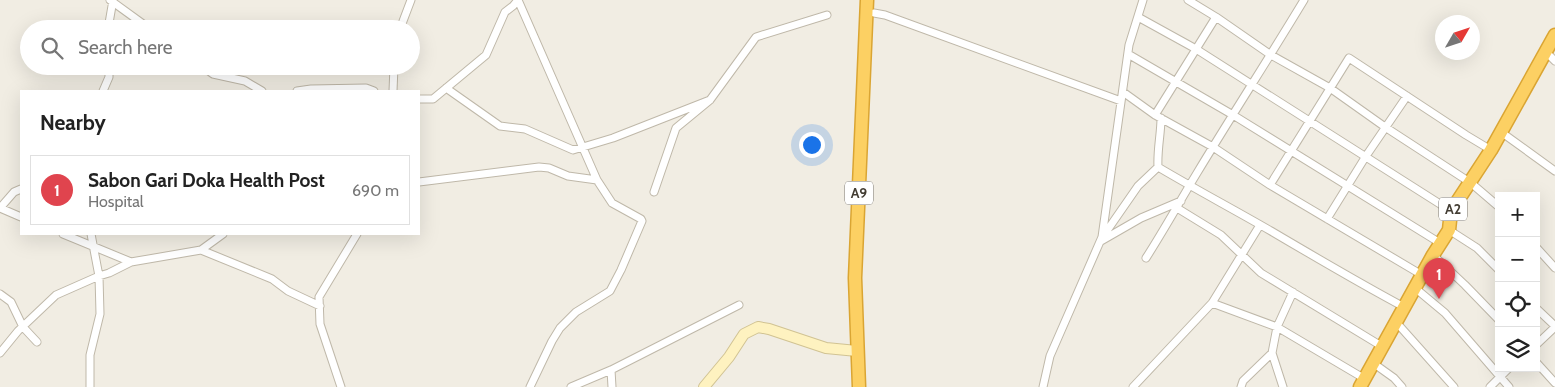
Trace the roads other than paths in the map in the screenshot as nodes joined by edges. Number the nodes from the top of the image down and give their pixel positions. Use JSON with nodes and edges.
{"nodes":[{"id":1,"x":111,"y":0,"type":"edge"},
{"id":2,"x":410,"y":0,"type":"edge"},
{"id":3,"x":518,"y":0,"type":"edge"},
{"id":4,"x":866,"y":0,"type":"edge"},
{"id":5,"x":1143,"y":0,"type":"edge"},
{"id":6,"x":1188,"y":0,"type":"edge"},
{"id":7,"x":1304,"y":0,"type":"edge"},
{"id":8,"x":874,"y":6,"type":"edge"},
{"id":9,"x":827,"y":15,"type":"dead end"},
{"id":10,"x":1138,"y":16,"type":"junction"},
{"id":11,"x":1216,"y":17,"type":"junction"},
{"id":12,"x":109,"y":20,"type":"edge"},
{"id":13,"x":138,"y":20,"type":"edge"},
{"id":14,"x":403,"y":20,"type":"edge"},
{"id":15,"x":1555,"y":35,"type":"edge"},
{"id":16,"x":1196,"y":49,"type":"junction"},
{"id":17,"x":1546,"y":52,"type":"junction"},
{"id":18,"x":1128,"y":54,"type":"junction"},
{"id":19,"x":1271,"y":55,"type":"junction"},
{"id":20,"x":1555,"y":62,"type":"edge"},
{"id":21,"x":109,"y":75,"type":"edge"},
{"id":22,"x":218,"y":75,"type":"edge"},
{"id":23,"x":394,"y":75,"type":"edge"},
{"id":24,"x":1176,"y":81,"type":"junction"},
{"id":25,"x":1252,"y":84,"type":"junction"},
{"id":26,"x":446,"y":88,"type":"junction"},
{"id":27,"x":1330,"y":88,"type":"junction"},
{"id":28,"x":103,"y":90,"type":"edge"},
{"id":29,"x":260,"y":90,"type":"edge"},
{"id":30,"x":304,"y":90,"type":"edge"},
{"id":31,"x":371,"y":90,"type":"edge"},
{"id":32,"x":393,"y":90,"type":"edge"},
{"id":33,"x":1123,"y":92,"type":"junction"},
{"id":34,"x":1407,"y":96,"type":"junction"},
{"id":35,"x":420,"y":99,"type":"edge"},
{"id":36,"x":710,"y":100,"type":"junction"},
{"id":37,"x":1121,"y":101,"type":"junction"},
{"id":38,"x":1233,"y":115,"type":"junction"},
{"id":39,"x":1158,"y":116,"type":"junction"},
{"id":40,"x":1310,"y":120,"type":"junction"},
{"id":41,"x":1385,"y":127,"type":"junction"},
{"id":42,"x":1501,"y":132,"type":"junction"},
{"id":43,"x":583,"y":147,"type":"junction"},
{"id":44,"x":1213,"y":147,"type":"junction"},
{"id":45,"x":1491,"y":150,"type":"junction"},
{"id":46,"x":1291,"y":151,"type":"junction"},
{"id":47,"x":1366,"y":156,"type":"junction"},
{"id":48,"x":1158,"y":167,"type":"junction"},
{"id":49,"x":1555,"y":171,"type":"edge"},
{"id":50,"x":597,"y":180,"type":"junction"},
{"id":51,"x":420,"y":182,"type":"edge"},
{"id":52,"x":1472,"y":182,"type":"junction"},
{"id":53,"x":1270,"y":185,"type":"junction"},
{"id":54,"x":1189,"y":186,"type":"junction"},
{"id":55,"x":1346,"y":186,"type":"junction"},
{"id":56,"x":20,"y":189,"type":"edge"},
{"id":57,"x":654,"y":192,"type":"dead end"},
{"id":58,"x":1181,"y":201,"type":"junction"},
{"id":59,"x":1495,"y":203,"type":"edge"},
{"id":60,"x":0,"y":208,"type":"edge"},
{"id":61,"x":1177,"y":208,"type":"junction"},
{"id":62,"x":1451,"y":212,"type":"junction"},
{"id":63,"x":20,"y":217,"type":"edge"},
{"id":64,"x":1327,"y":219,"type":"junction"},
{"id":65,"x":1260,"y":225,"type":"junction"},
{"id":66,"x":1450,"y":230,"type":"junction"},
{"id":67,"x":66,"y":235,"type":"edge"},
{"id":68,"x":91,"y":235,"type":"edge"},
{"id":69,"x":222,"y":235,"type":"edge"},
{"id":70,"x":356,"y":235,"type":"edge"},
{"id":71,"x":1102,"y":239,"type":"junction"},
{"id":72,"x":1440,"y":244,"type":"junction"},
{"id":73,"x":93,"y":246,"type":"junction"},
{"id":74,"x":201,"y":250,"type":"junction"},
{"id":75,"x":1540,"y":251,"type":"edge"},
{"id":76,"x":1242,"y":255,"type":"junction"},
{"id":77,"x":1433,"y":256,"type":"junction"},
{"id":78,"x":1146,"y":258,"type":"dead end"},
{"id":79,"x":131,"y":262,"type":"junction"},
{"id":80,"x":1495,"y":266,"type":"edge"},
{"id":81,"x":1555,"y":268,"type":"edge"},
{"id":82,"x":1422,"y":275,"type":"junction"},
{"id":83,"x":99,"y":276,"type":"junction"},
{"id":84,"x":1415,"y":288,"type":"junction"},
{"id":85,"x":1293,"y":292,"type":"junction"},
{"id":86,"x":0,"y":294,"type":"edge"},
{"id":87,"x":1212,"y":303,"type":"junction"},
{"id":88,"x":739,"y":305,"type":"dead end"},
{"id":89,"x":320,"y":306,"type":"junction"},
{"id":90,"x":1404,"y":307,"type":"junction"},
{"id":91,"x":1540,"y":312,"type":"edge"},
{"id":92,"x":1495,"y":316,"type":"edge"},
{"id":93,"x":1396,"y":322,"type":"junction"},
{"id":94,"x":23,"y":327,"type":"junction"},
{"id":95,"x":1277,"y":327,"type":"junction"},
{"id":96,"x":1555,"y":327,"type":"edge"},
{"id":97,"x":1540,"y":341,"type":"edge"},
{"id":98,"x":37,"y":342,"type":"dead end"},
{"id":99,"x":1383,"y":347,"type":"junction"},
{"id":100,"x":858,"y":351,"type":"junction"},
{"id":101,"x":0,"y":353,"type":"edge"},
{"id":102,"x":1272,"y":353,"type":"junction"},
{"id":103,"x":1373,"y":363,"type":"junction"},
{"id":104,"x":1540,"y":366,"type":"edge"},
{"id":105,"x":611,"y":370,"type":"junction"},
{"id":106,"x":1505,"y":372,"type":"edge"},
{"id":107,"x":1500,"y":376,"type":"junction"},
{"id":108,"x":1362,"y":383,"type":"edge"},
{"id":109,"x":1555,"y":383,"type":"edge"},
{"id":110,"x":90,"y":387,"type":"edge"},
{"id":111,"x":341,"y":387,"type":"edge"},
{"id":112,"x":530,"y":387,"type":"edge"},
{"id":113,"x":571,"y":387,"type":"edge"},
{"id":114,"x":612,"y":387,"type":"edge"},
{"id":115,"x":704,"y":387,"type":"edge"},
{"id":116,"x":859,"y":387,"type":"edge"},
{"id":117,"x":867,"y":387,"type":"edge"},
{"id":118,"x":1043,"y":387,"type":"edge"},
{"id":119,"x":1133,"y":387,"type":"edge"},
{"id":120,"x":1241,"y":387,"type":"edge"},
{"id":121,"x":1283,"y":387,"type":"edge"},
{"id":122,"x":1402,"y":387,"type":"edge"},
{"id":123,"x":1454,"y":387,"type":"edge"},
{"id":124,"x":1490,"y":387,"type":"edge"},
{"id":125,"x":1509,"y":387,"type":"edge"}],
"edges":[{"from":1,"to":12,"type":"street"},
{"from":1,"to":13,"type":"street"},
{"from":2,"to":14,"type":"street"},
{"from":3,"to":26,"type":"street"},
{"from":3,"to":43,"type":"street"},
{"from":4,"to":100,"type":"highway","number":"A9"},
{"from":5,"to":10,"type":"street"},
{"from":6,"to":11,"type":"street"},
{"from":7,"to":19,"type":"street"},
{"from":8,"to":37,"type":"street"},
{"from":8,"to":117,"type":"highway","number":"A9"},
{"from":9,"to":36,"type":"street"},
{"from":10,"to":16,"type":"street"},
{"from":10,"to":18,"type":"street"},
{"from":11,"to":16,"type":"street"},
{"from":11,"to":19,"type":"street"},
{"from":15,"to":17,"type":"highway","number":"A2"},
{"from":16,"to":24,"type":"street"},
{"from":16,"to":25,"type":"street"},
{"from":17,"to":20,"type":"street"},
{"from":17,"to":42,"type":"highway","number":"A2"},
{"from":18,"to":24,"type":"street"},
{"from":18,"to":33,"type":"street"},
{"from":19,"to":25,"type":"street"},
{"from":19,"to":27,"type":"street"},
{"from":21,"to":28,"type":"street"},
{"from":22,"to":29,"type":"street"},
{"from":23,"to":32,"type":"street"},
{"from":24,"to":38,"type":"street"},
{"from":24,"to":39,"type":"street"},
{"from":25,"to":38,"type":"street"},
{"from":25,"to":40,"type":"street"},
{"from":26,"to":35,"type":"street"},
{"from":26,"to":43,"type":"street"},
{"from":27,"to":34,"type":"street"},
{"from":27,"to":40,"type":"street"},
{"from":27,"to":41,"type":"street"},
{"from":30,"to":31,"type":"street"},
{"from":33,"to":37,"type":"street"},
{"from":33,"to":39,"type":"street"},
{"from":34,"to":41,"type":"street"},
{"from":34,"to":45,"type":"street"},
{"from":36,"to":43,"type":"street"},
{"from":36,"to":57,"type":"street"},
{"from":37,"to":71,"type":"street"},
{"from":38,"to":44,"type":"street"},
{"from":38,"to":46,"type":"street"},
{"from":39,"to":44,"type":"street"},
{"from":39,"to":48,"type":"street"},
{"from":40,"to":46,"type":"street"},
{"from":40,"to":47,"type":"street"},
{"from":41,"to":47,"type":"street"},
{"from":41,"to":52,"type":"street"},
{"from":42,"to":45,"type":"highway","number":"A2"},
{"from":42,"to":49,"type":"street"},
{"from":43,"to":50,"type":"street"},
{"from":44,"to":53,"type":"street"},
{"from":44,"to":54,"type":"street"},
{"from":45,"to":52,"type":"highway","number":"A2"},
{"from":46,"to":53,"type":"street"},
{"from":46,"to":55,"type":"street"},
{"from":47,"to":55,"type":"street"},
{"from":47,"to":62,"type":"street"},
{"from":48,"to":54,"type":"street"},
{"from":48,"to":71,"type":"street"},
{"from":50,"to":51,"type":"street"},
{"from":50,"to":112,"type":"street"},
{"from":52,"to":59,"type":"street"},
{"from":52,"to":62,"type":"highway","number":"A2"},
{"from":53,"to":64,"type":"street"},
{"from":54,"to":58,"type":"street"},
{"from":54,"to":65,"type":"street"},
{"from":55,"to":64,"type":"street"},
{"from":55,"to":72,"type":"street"},
{"from":56,"to":60,"type":"street"},
{"from":58,"to":61,"type":"street"},
{"from":58,"to":71,"type":"street"},
{"from":60,"to":63,"type":"street"},
{"from":61,"to":76,"type":"street"},
{"from":61,"to":78,"type":"street"},
{"from":62,"to":66,"type":"highway","number":"A2"},
{"from":64,"to":82,"type":"street"},
{"from":65,"to":76,"type":"street"},
{"from":65,"to":90,"type":"street"},
{"from":66,"to":72,"type":"highway","number":"A2"},
{"from":66,"to":80,"type":"street"},
{"from":67,"to":73,"type":"street"},
{"from":68,"to":73,"type":"street"},
{"from":69,"to":74,"type":"street"},
{"from":70,"to":89,"type":"street"},
{"from":71,"to":118,"type":"street"},
{"from":72,"to":77,"type":"highway","number":"A2"},
{"from":73,"to":79,"type":"street"},
{"from":73,"to":83,"type":"street"},
{"from":74,"to":79,"type":"street"},
{"from":74,"to":89,"type":"street"},
{"from":75,"to":81,"type":"street"},
{"from":76,"to":85,"type":"street"},
{"from":76,"to":87,"type":"street"},
{"from":77,"to":82,"type":"highway","number":"A2"},
{"from":77,"to":92,"type":"street"},
{"from":79,"to":83,"type":"street"},
{"from":82,"to":84,"type":"highway","number":"A2"},
{"from":83,"to":94,"type":"street"},
{"from":83,"to":110,"type":"street"},
{"from":84,"to":90,"type":"highway","number":"A2"},
{"from":84,"to":107,"type":"street"},
{"from":85,"to":95,"type":"street"},
{"from":85,"to":99,"type":"street"},
{"from":86,"to":94,"type":"street"},
{"from":87,"to":95,"type":"street"},
{"from":87,"to":119,"type":"street"},
{"from":88,"to":105,"type":"street"},
{"from":89,"to":111,"type":"street"},
{"from":90,"to":93,"type":"highway","number":"A2"},
{"from":91,"to":96,"type":"street"},
{"from":93,"to":99,"type":"highway","number":"A2"},
{"from":93,"to":123,"type":"street"},
{"from":94,"to":98,"type":"street"},
{"from":94,"to":101,"type":"street"},
{"from":95,"to":102,"type":"street"},
{"from":95,"to":108,"type":"street"},
{"from":96,"to":97,"type":"street"},
{"from":99,"to":103,"type":"highway","number":"A2"},
{"from":100,"to":115,"type":"street"},
{"from":100,"to":116,"type":"highway","number":"A9"},
{"from":102,"to":120,"type":"street"},
{"from":102,"to":121,"type":"street"},
{"from":103,"to":108,"type":"highway","number":"A2"},
{"from":103,"to":122,"type":"street"},
{"from":104,"to":109,"type":"street"},
{"from":105,"to":113,"type":"street"},
{"from":105,"to":114,"type":"street"},
{"from":106,"to":107,"type":"street"},
{"from":107,"to":124,"type":"street"},
{"from":107,"to":125,"type":"street"}]}
